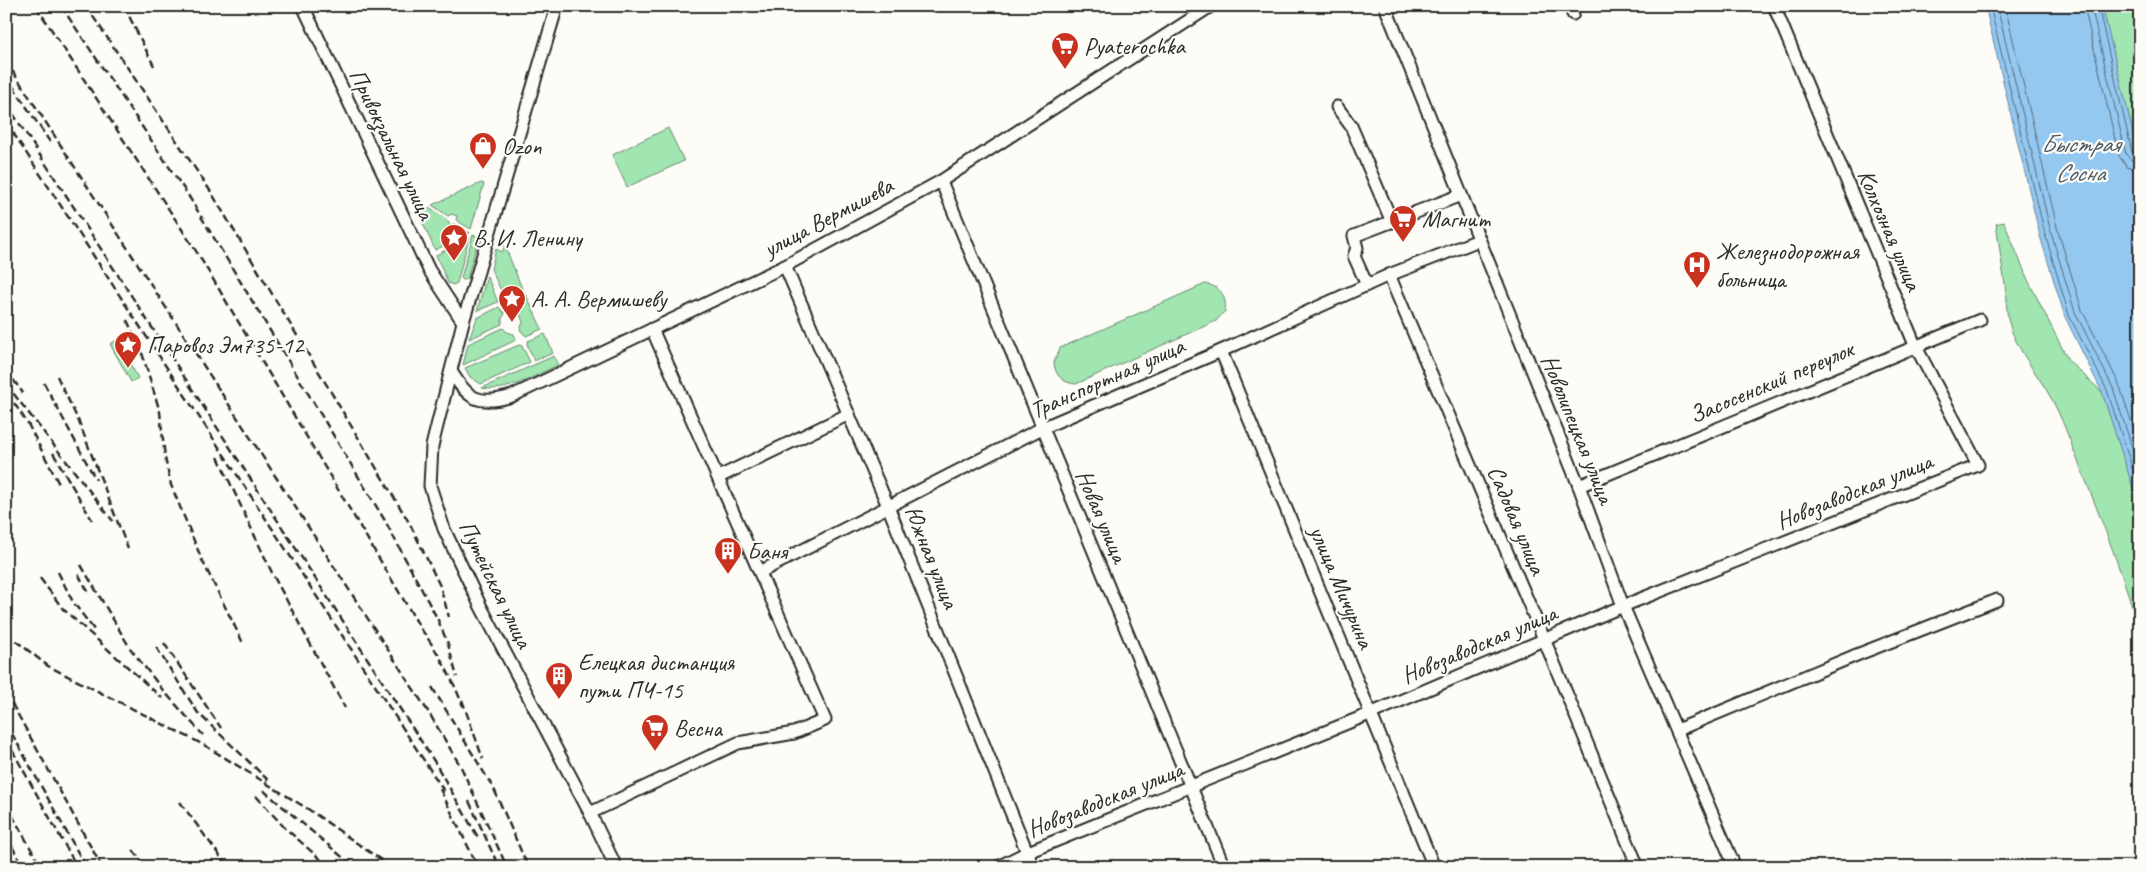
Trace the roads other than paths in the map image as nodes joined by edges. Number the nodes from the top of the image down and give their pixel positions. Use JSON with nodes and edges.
{"nodes":[{"id":1,"x":303,"y":6,"type":"edge"},
{"id":2,"x":557,"y":6,"type":"edge"},
{"id":3,"x":1211,"y":6,"type":"edge"},
{"id":4,"x":1385,"y":6,"type":"edge"},
{"id":5,"x":1774,"y":6,"type":"edge"},
{"id":6,"x":1337,"y":107,"type":"dead end"},
{"id":7,"x":941,"y":181,"type":"junction"},
{"id":8,"x":1461,"y":195,"type":"junction"},
{"id":9,"x":1392,"y":222,"type":"junction"},
{"id":10,"x":1479,"y":240,"type":"junction"},
{"id":11,"x":785,"y":266,"type":"junction"},
{"id":12,"x":1389,"y":275,"type":"junction"},
{"id":13,"x":1367,"y":285,"type":"junction"},
{"id":14,"x":1980,"y":320,"type":"dead end"},
{"id":15,"x":463,"y":322,"type":"junction"},
{"id":16,"x":652,"y":329,"type":"junction"},
{"id":17,"x":1915,"y":345,"type":"junction"},
{"id":18,"x":1221,"y":351,"type":"junction"},
{"id":19,"x":451,"y":371,"type":"junction"},
{"id":20,"x":849,"y":414,"type":"junction"},
{"id":21,"x":1042,"y":428,"type":"junction"},
{"id":22,"x":1978,"y":465,"type":"joint"},
{"id":23,"x":719,"y":476,"type":"junction"},
{"id":24,"x":1579,"y":486,"type":"junction"},
{"id":25,"x":888,"y":506,"type":"junction"},
{"id":26,"x":760,"y":572,"type":"junction"},
{"id":27,"x":1997,"y":600,"type":"dead end"},
{"id":28,"x":1623,"y":606,"type":"junction"},
{"id":29,"x":1544,"y":639,"type":"junction"},
{"id":30,"x":1372,"y":713,"type":"junction"},
{"id":31,"x":1677,"y":730,"type":"junction"},
{"id":32,"x":1192,"y":787,"type":"junction"},
{"id":33,"x":590,"y":813,"type":"junction"},
{"id":34,"x":1028,"y":852,"type":"junction"},
{"id":35,"x":616,"y":867,"type":"edge"},
{"id":36,"x":998,"y":867,"type":"edge"},
{"id":37,"x":1033,"y":867,"type":"edge"},
{"id":38,"x":1224,"y":867,"type":"edge"},
{"id":39,"x":1434,"y":867,"type":"edge"},
{"id":40,"x":1638,"y":867,"type":"edge"},
{"id":41,"x":1735,"y":867,"type":"edge"}],
"edges":[{"from":1,"to":15,"type":"street","name":"Привокзальная улица"},
{"from":2,"to":15,"type":"street","name":"Путейская улица"},
{"from":3,"to":7,"type":"street","name":"улица Вермишева"},
{"from":4,"to":8,"type":"street","name":"Новолипецкая улица"},
{"from":5,"to":17,"type":"street","name":"Колхозная улица"},
{"from":6,"to":9,"type":"street"},
{"from":7,"to":11,"type":"street","name":"улица Вермишева"},
{"from":7,"to":21,"type":"street","name":"Новая улица"},
{"from":8,"to":9,"type":"street"},
{"from":8,"to":10,"type":"street","name":"Новолипецкая улица"},
{"from":9,"to":13,"type":"street"},
{"from":10,"to":12,"type":"street","name":"Транспортная улица"},
{"from":10,"to":24,"type":"street","name":"Новолипецкая улица"},
{"from":11,"to":16,"type":"street","name":"улица Вермишева"},
{"from":11,"to":20,"type":"street","name":"Южная улица"},
{"from":12,"to":13,"type":"street","name":"Транспортная улица"},
{"from":12,"to":29,"type":"street","name":"Садовая улица"},
{"from":13,"to":18,"type":"street","name":"Транспортная улица"},
{"from":14,"to":17,"type":"street","name":"Засосенский переулок"},
{"from":15,"to":19,"type":"street","name":"Путейская улица"},
{"from":16,"to":19,"type":"street","name":"улица Вермишева"},
{"from":16,"to":23,"type":"street"},
{"from":17,"to":22,"type":"street","name":"Колхозная улица"},
{"from":17,"to":24,"type":"street","name":"Засосенский переулок"},
{"from":18,"to":21,"type":"street","name":"Транспортная улица"},
{"from":18,"to":30,"type":"street","name":"улица Мичурина"},
{"from":19,"to":33,"type":"street","name":"Путейская улица"},
{"from":20,"to":23,"type":"street"},
{"from":20,"to":25,"type":"street","name":"Южная улица"},
{"from":21,"to":25,"type":"street","name":"Транспортная улица"},
{"from":21,"to":32,"type":"street","name":"Новая улица"},
{"from":22,"to":28,"type":"street","name":"Новозаводская улица"},
{"from":23,"to":26,"type":"street"},
{"from":24,"to":28,"type":"street","name":"Новолипецкая улица"},
{"from":25,"to":26,"type":"street","name":"Транспортная улица"},
{"from":25,"to":34,"type":"street","name":"Южная улица"},
{"from":26,"to":33,"type":"street"},
{"from":27,"to":31,"type":"street"},
{"from":28,"to":29,"type":"street","name":"Новозаводская улица"},
{"from":28,"to":31,"type":"street","name":"Новолипецкая улица"},
{"from":29,"to":30,"type":"street","name":"Новозаводская улица"},
{"from":29,"to":40,"type":"street","name":"Садовая улица"},
{"from":30,"to":32,"type":"street","name":"Новозаводская улица"},
{"from":30,"to":39,"type":"street","name":"улица Мичурина"},
{"from":31,"to":41,"type":"street","name":"Новолипецкая улица"},
{"from":32,"to":34,"type":"street","name":"Новозаводская улица"},
{"from":32,"to":38,"type":"street","name":"Новая улица"},
{"from":33,"to":35,"type":"street","name":"Путейская улица"},
{"from":34,"to":36,"type":"street","name":"Новозаводская улица"},
{"from":34,"to":37,"type":"street","name":"Южная улица"}]}
